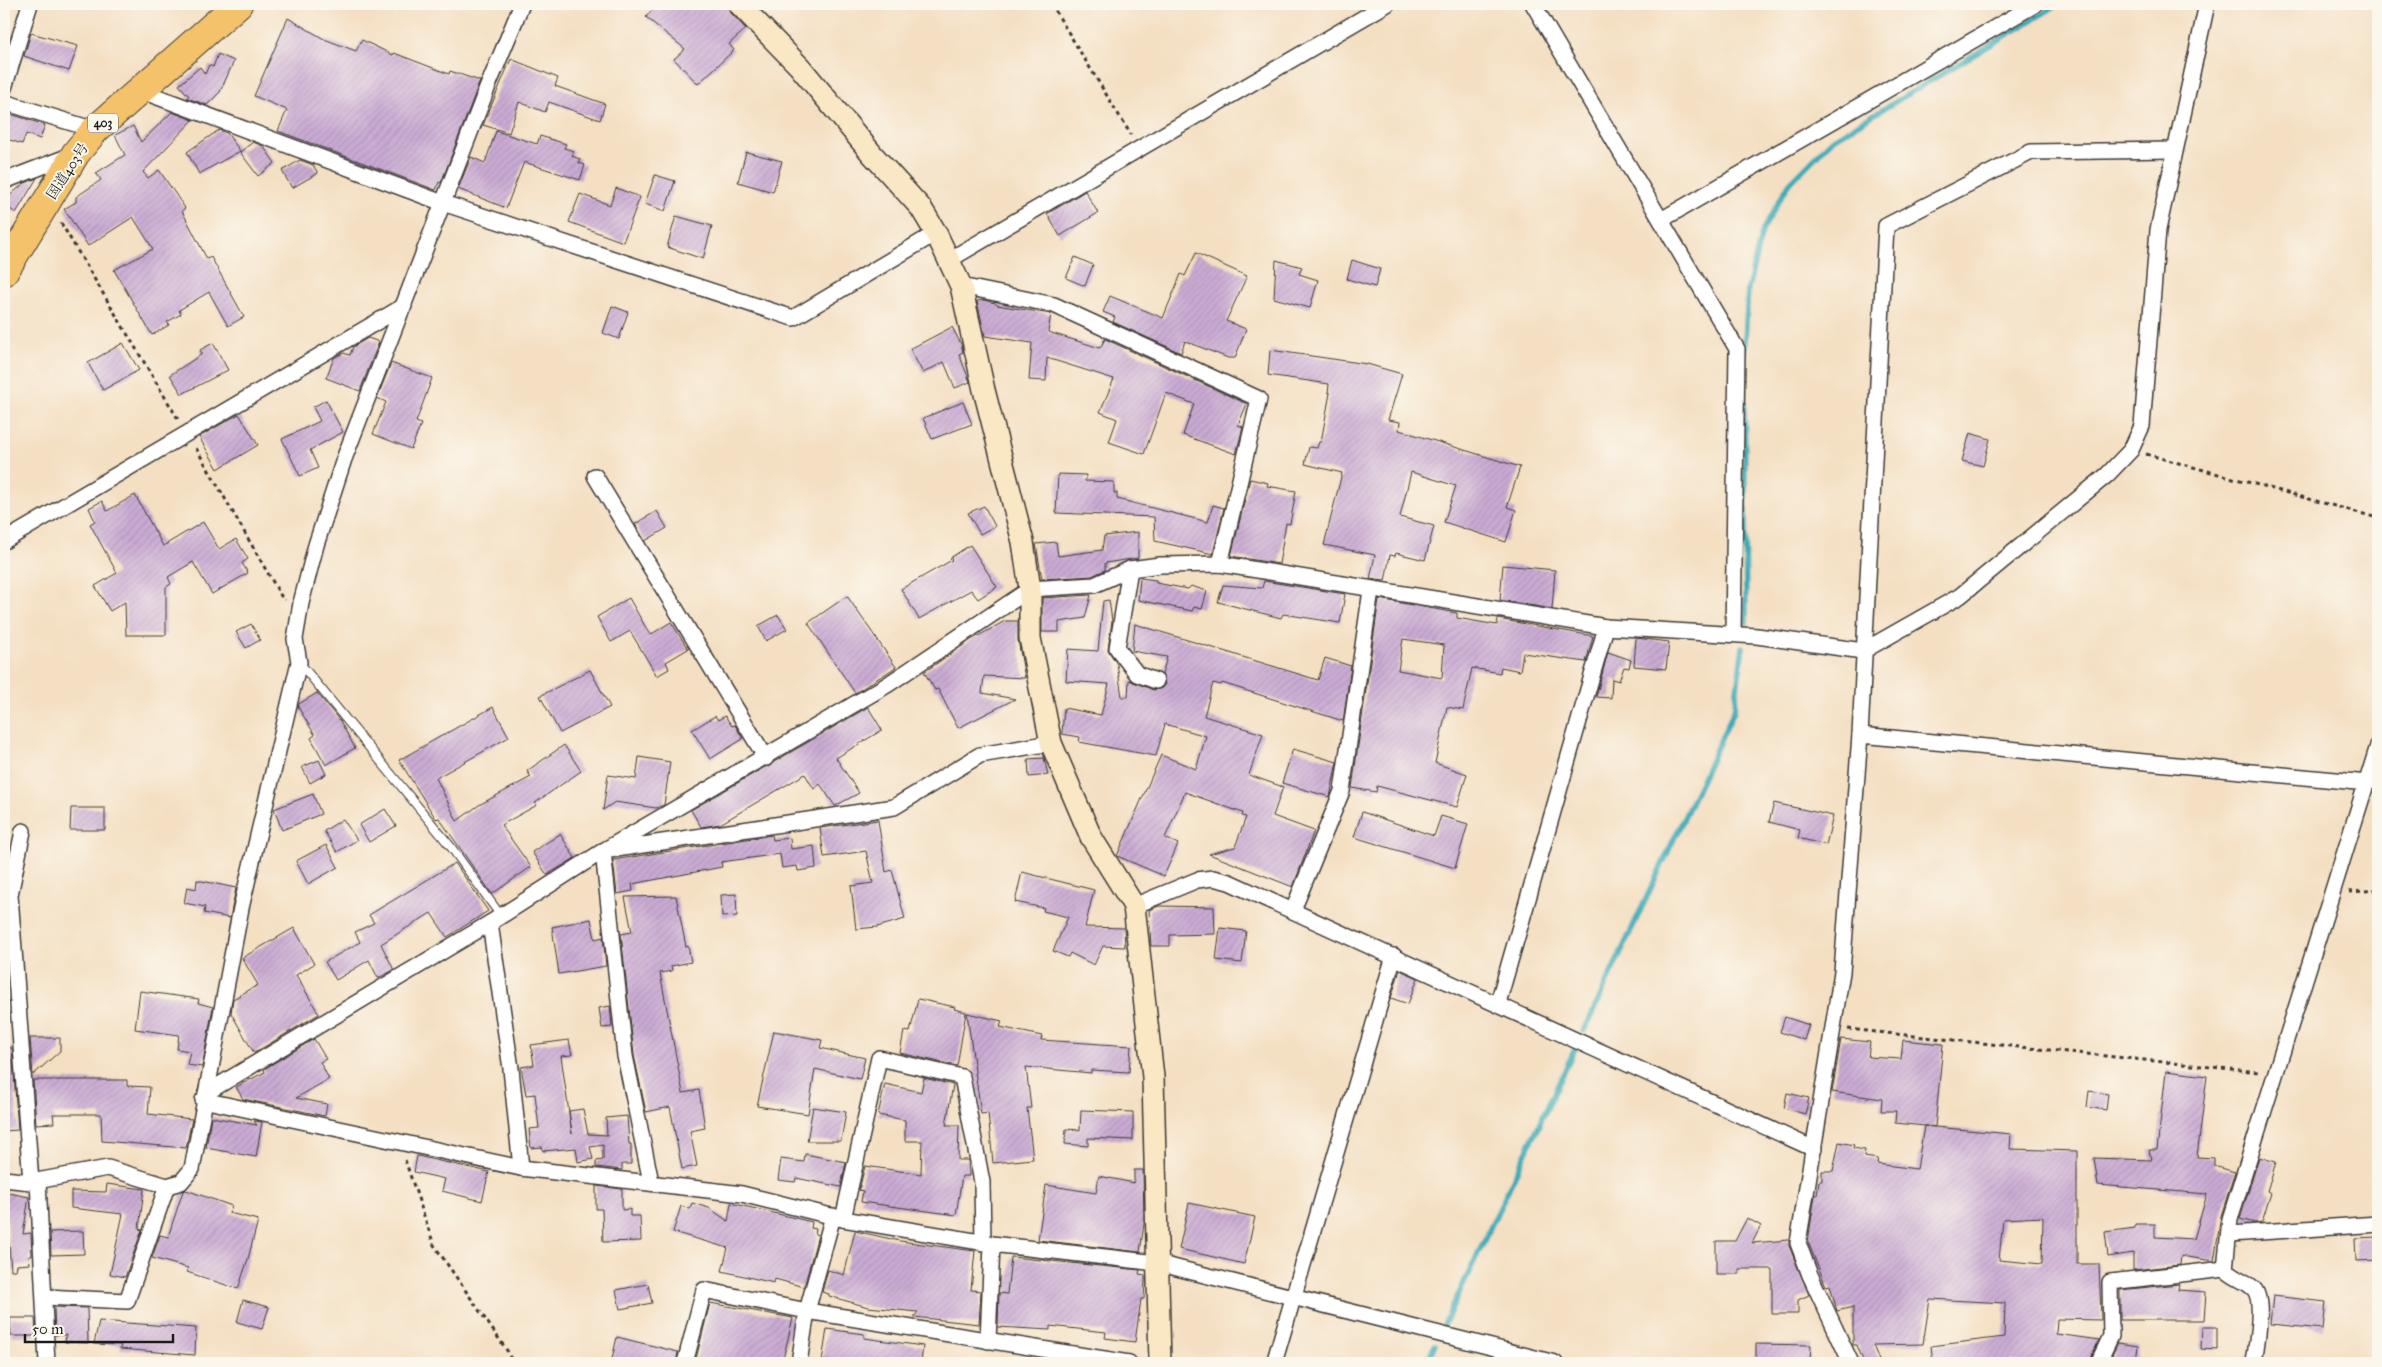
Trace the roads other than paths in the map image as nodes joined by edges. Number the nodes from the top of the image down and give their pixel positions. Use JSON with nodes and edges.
{"nodes":[{"id":1,"x":30,"y":4,"type":"edge"},
{"id":2,"x":238,"y":4,"type":"edge"},
{"id":3,"x":522,"y":4,"type":"edge"},
{"id":4,"x":739,"y":4,"type":"edge"},
{"id":5,"x":1387,"y":4,"type":"edge"},
{"id":6,"x":1533,"y":4,"type":"edge"},
{"id":7,"x":2036,"y":4,"type":"edge"},
{"id":8,"x":2207,"y":4,"type":"edge"},
{"id":9,"x":4,"y":88,"type":"edge"},
{"id":10,"x":139,"y":90,"type":"junction"},
{"id":11,"x":4,"y":102,"type":"edge"},
{"id":12,"x":95,"y":130,"type":"junction"},
{"id":13,"x":2174,"y":150,"type":"junction"},
{"id":14,"x":76,"y":153,"type":"junction"},
{"id":15,"x":4,"y":181,"type":"edge"},
{"id":16,"x":443,"y":203,"type":"junction"},
{"id":17,"x":1661,"y":220,"type":"junction"},
{"id":18,"x":936,"y":233,"type":"junction"},
{"id":19,"x":949,"y":260,"type":"junction"},
{"id":20,"x":4,"y":272,"type":"edge"},
{"id":21,"x":961,"y":286,"type":"junction"},
{"id":22,"x":404,"y":306,"type":"junction"},
{"id":23,"x":596,"y":476,"type":"dead end"},
{"id":24,"x":4,"y":541,"type":"edge"},
{"id":25,"x":1220,"y":564,"type":"junction"},
{"id":26,"x":1130,"y":569,"type":"junction"},
{"id":27,"x":1030,"y":589,"type":"junction"},
{"id":28,"x":1371,"y":590,"type":"junction"},
{"id":29,"x":1606,"y":627,"type":"junction"},
{"id":30,"x":1733,"y":634,"type":"junction"},
{"id":31,"x":1863,"y":651,"type":"junction"},
{"id":32,"x":299,"y":662,"type":"junction"},
{"id":33,"x":1156,"y":682,"type":"dead end"},
{"id":34,"x":1860,"y":735,"type":"junction"},
{"id":35,"x":1051,"y":743,"type":"junction"},
{"id":36,"x":2378,"y":746,"type":"edge"},
{"id":37,"x":766,"y":758,"type":"junction"},
{"id":38,"x":2368,"y":783,"type":"junction"},
{"id":39,"x":23,"y":831,"type":"dead end"},
{"id":40,"x":603,"y":851,"type":"junction"},
{"id":41,"x":1134,"y":906,"type":"junction"},
{"id":42,"x":1293,"y":910,"type":"junction"},
{"id":43,"x":496,"y":920,"type":"junction"},
{"id":44,"x":1394,"y":956,"type":"junction"},
{"id":45,"x":1498,"y":1003,"type":"junction"},
{"id":46,"x":204,"y":1097,"type":"junction"},
{"id":47,"x":1814,"y":1149,"type":"junction"},
{"id":48,"x":521,"y":1168,"type":"junction"},
{"id":49,"x":4,"y":1178,"type":"edge"},
{"id":50,"x":34,"y":1182,"type":"junction"},
{"id":51,"x":651,"y":1182,"type":"junction"},
{"id":52,"x":167,"y":1186,"type":"junction"},
{"id":53,"x":838,"y":1218,"type":"junction"},
{"id":54,"x":2378,"y":1224,"type":"edge"},
{"id":55,"x":2230,"y":1234,"type":"junction"},
{"id":56,"x":987,"y":1244,"type":"junction"},
{"id":57,"x":1157,"y":1263,"type":"junction"},
{"id":58,"x":2225,"y":1269,"type":"junction"},
{"id":59,"x":45,"y":1297,"type":"junction"},
{"id":60,"x":1292,"y":1298,"type":"junction"},
{"id":61,"x":807,"y":1311,"type":"junction"},
{"id":62,"x":988,"y":1341,"type":"junction"},
{"id":63,"x":47,"y":1363,"type":"edge"},
{"id":64,"x":685,"y":1363,"type":"edge"},
{"id":65,"x":799,"y":1363,"type":"edge"},
{"id":66,"x":1129,"y":1363,"type":"edge"},
{"id":67,"x":1160,"y":1363,"type":"edge"},
{"id":68,"x":1274,"y":1363,"type":"edge"},
{"id":69,"x":1555,"y":1363,"type":"edge"},
{"id":70,"x":1851,"y":1363,"type":"edge"},
{"id":71,"x":2098,"y":1363,"type":"edge"},
{"id":72,"x":2254,"y":1363,"type":"edge"}],
"edges":[{"from":1,"to":9,"type":"street"},
{"from":2,"to":10,"type":"highway","name":"国道403号","number":"403"},
{"from":3,"to":16,"type":"street"},
{"from":4,"to":18,"type":"street"},
{"from":5,"to":19,"type":"street"},
{"from":6,"to":17,"type":"street"},
{"from":7,"to":17,"type":"street"},
{"from":8,"to":13,"type":"street"},
{"from":10,"to":12,"type":"highway","name":"国道403号","number":"403"},
{"from":10,"to":16,"type":"street"},
{"from":11,"to":12,"type":"street"},
{"from":12,"to":14,"type":"highway","name":"国道403号","number":"403"},
{"from":13,"to":31,"type":"street"},
{"from":13,"to":31,"type":"street"},
{"from":14,"to":15,"type":"street"},
{"from":14,"to":20,"type":"highway","name":"国道403号","number":"403"},
{"from":16,"to":18,"type":"street"},
{"from":16,"to":22,"type":"street"},
{"from":17,"to":30,"type":"street"},
{"from":18,"to":19,"type":"street"},
{"from":19,"to":21,"type":"street"},
{"from":21,"to":25,"type":"street"},
{"from":21,"to":27,"type":"street"},
{"from":22,"to":24,"type":"street"},
{"from":22,"to":32,"type":"street"},
{"from":23,"to":37,"type":"street"},
{"from":25,"to":26,"type":"street"},
{"from":25,"to":28,"type":"street"},
{"from":26,"to":27,"type":"street"},
{"from":26,"to":33,"type":"street"},
{"from":27,"to":35,"type":"street"},
{"from":27,"to":37,"type":"street"},
{"from":28,"to":29,"type":"street"},
{"from":28,"to":42,"type":"street"},
{"from":29,"to":30,"type":"street"},
{"from":29,"to":45,"type":"street"},
{"from":30,"to":31,"type":"street"},
{"from":31,"to":34,"type":"street"},
{"from":32,"to":43,"type":"lane"},
{"from":32,"to":46,"type":"street"},
{"from":34,"to":38,"type":"street"},
{"from":34,"to":47,"type":"street"},
{"from":35,"to":40,"type":"street"},
{"from":35,"to":41,"type":"street"},
{"from":36,"to":38,"type":"street"},
{"from":37,"to":40,"type":"street"},
{"from":38,"to":55,"type":"street"},
{"from":39,"to":50,"type":"street"},
{"from":40,"to":43,"type":"street"},
{"from":40,"to":51,"type":"street"},
{"from":41,"to":42,"type":"street"},
{"from":41,"to":57,"type":"street"},
{"from":42,"to":44,"type":"street"},
{"from":43,"to":46,"type":"street"},
{"from":43,"to":48,"type":"street"},
{"from":44,"to":45,"type":"street"},
{"from":44,"to":60,"type":"street"},
{"from":45,"to":47,"type":"street"},
{"from":46,"to":48,"type":"street"},
{"from":46,"to":52,"type":"street"},
{"from":47,"to":70,"type":"street"},
{"from":48,"to":51,"type":"street"},
{"from":49,"to":50,"type":"street"},
{"from":50,"to":52,"type":"street"},
{"from":50,"to":59,"type":"street"},
{"from":51,"to":53,"type":"street"},
{"from":52,"to":59,"type":"street"},
{"from":53,"to":56,"type":"street"},
{"from":53,"to":56,"type":"street"},
{"from":53,"to":61,"type":"street"},
{"from":54,"to":55,"type":"street"},
{"from":55,"to":58,"type":"street"},
{"from":56,"to":57,"type":"street"},
{"from":56,"to":62,"type":"street"},
{"from":57,"to":60,"type":"street"},
{"from":57,"to":67,"type":"street"},
{"from":58,"to":71,"type":"street"},
{"from":58,"to":72,"type":"street"},
{"from":59,"to":63,"type":"street"},
{"from":60,"to":68,"type":"street"},
{"from":60,"to":69,"type":"street"},
{"from":61,"to":62,"type":"street"},
{"from":61,"to":64,"type":"street"},
{"from":61,"to":65,"type":"street"},
{"from":62,"to":66,"type":"street"}]}
